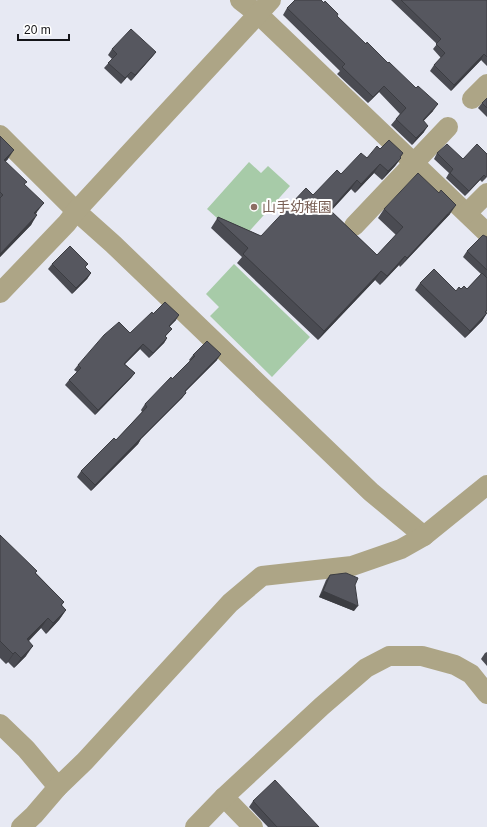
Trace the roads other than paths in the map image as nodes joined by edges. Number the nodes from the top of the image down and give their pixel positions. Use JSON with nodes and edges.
{"nodes":[{"id":1,"x":240,"y":0,"type":"edge"},
{"id":2,"x":271,"y":0,"type":"edge"},
{"id":3,"x":258,"y":14,"type":"junction"},
{"id":4,"x":487,"y":84,"type":"edge"},
{"id":5,"x":472,"y":99,"type":"dead end"},
{"id":6,"x":448,"y":127,"type":"dead end"},
{"id":7,"x":0,"y":134,"type":"edge"},
{"id":8,"x":414,"y":163,"type":"junction"},
{"id":9,"x":487,"y":193,"type":"edge"},
{"id":10,"x":76,"y":211,"type":"junction"},
{"id":11,"x":467,"y":213,"type":"junction"},
{"id":12,"x":354,"y":226,"type":"dead end"},
{"id":13,"x":487,"y":232,"type":"edge"},
{"id":14,"x":0,"y":293,"type":"edge"},
{"id":15,"x":487,"y":485,"type":"edge"},
{"id":16,"x":424,"y":536,"type":"junction"},
{"id":17,"x":487,"y":694,"type":"edge"},
{"id":18,"x":0,"y":724,"type":"edge"},
{"id":19,"x":58,"y":787,"type":"junction"},
{"id":20,"x":224,"y":797,"type":"junction"},
{"id":21,"x":21,"y":827,"type":"edge"},
{"id":22,"x":195,"y":827,"type":"edge"},
{"id":23,"x":253,"y":827,"type":"edge"}],
"edges":[{"from":1,"to":3,"type":"street"},
{"from":2,"to":3,"type":"street"},
{"from":3,"to":8,"type":"street"},
{"from":3,"to":10,"type":"street"},
{"from":4,"to":5,"type":"street"},
{"from":6,"to":8,"type":"street"},
{"from":7,"to":10,"type":"street"},
{"from":8,"to":11,"type":"street"},
{"from":8,"to":12,"type":"street"},
{"from":9,"to":11,"type":"street"},
{"from":10,"to":14,"type":"street"},
{"from":10,"to":16,"type":"street"},
{"from":11,"to":13,"type":"street"},
{"from":15,"to":16,"type":"street"},
{"from":16,"to":19,"type":"street"},
{"from":17,"to":20,"type":"street"},
{"from":18,"to":19,"type":"street"},
{"from":19,"to":21,"type":"street"},
{"from":20,"to":22,"type":"street"},
{"from":20,"to":23,"type":"street"}]}
